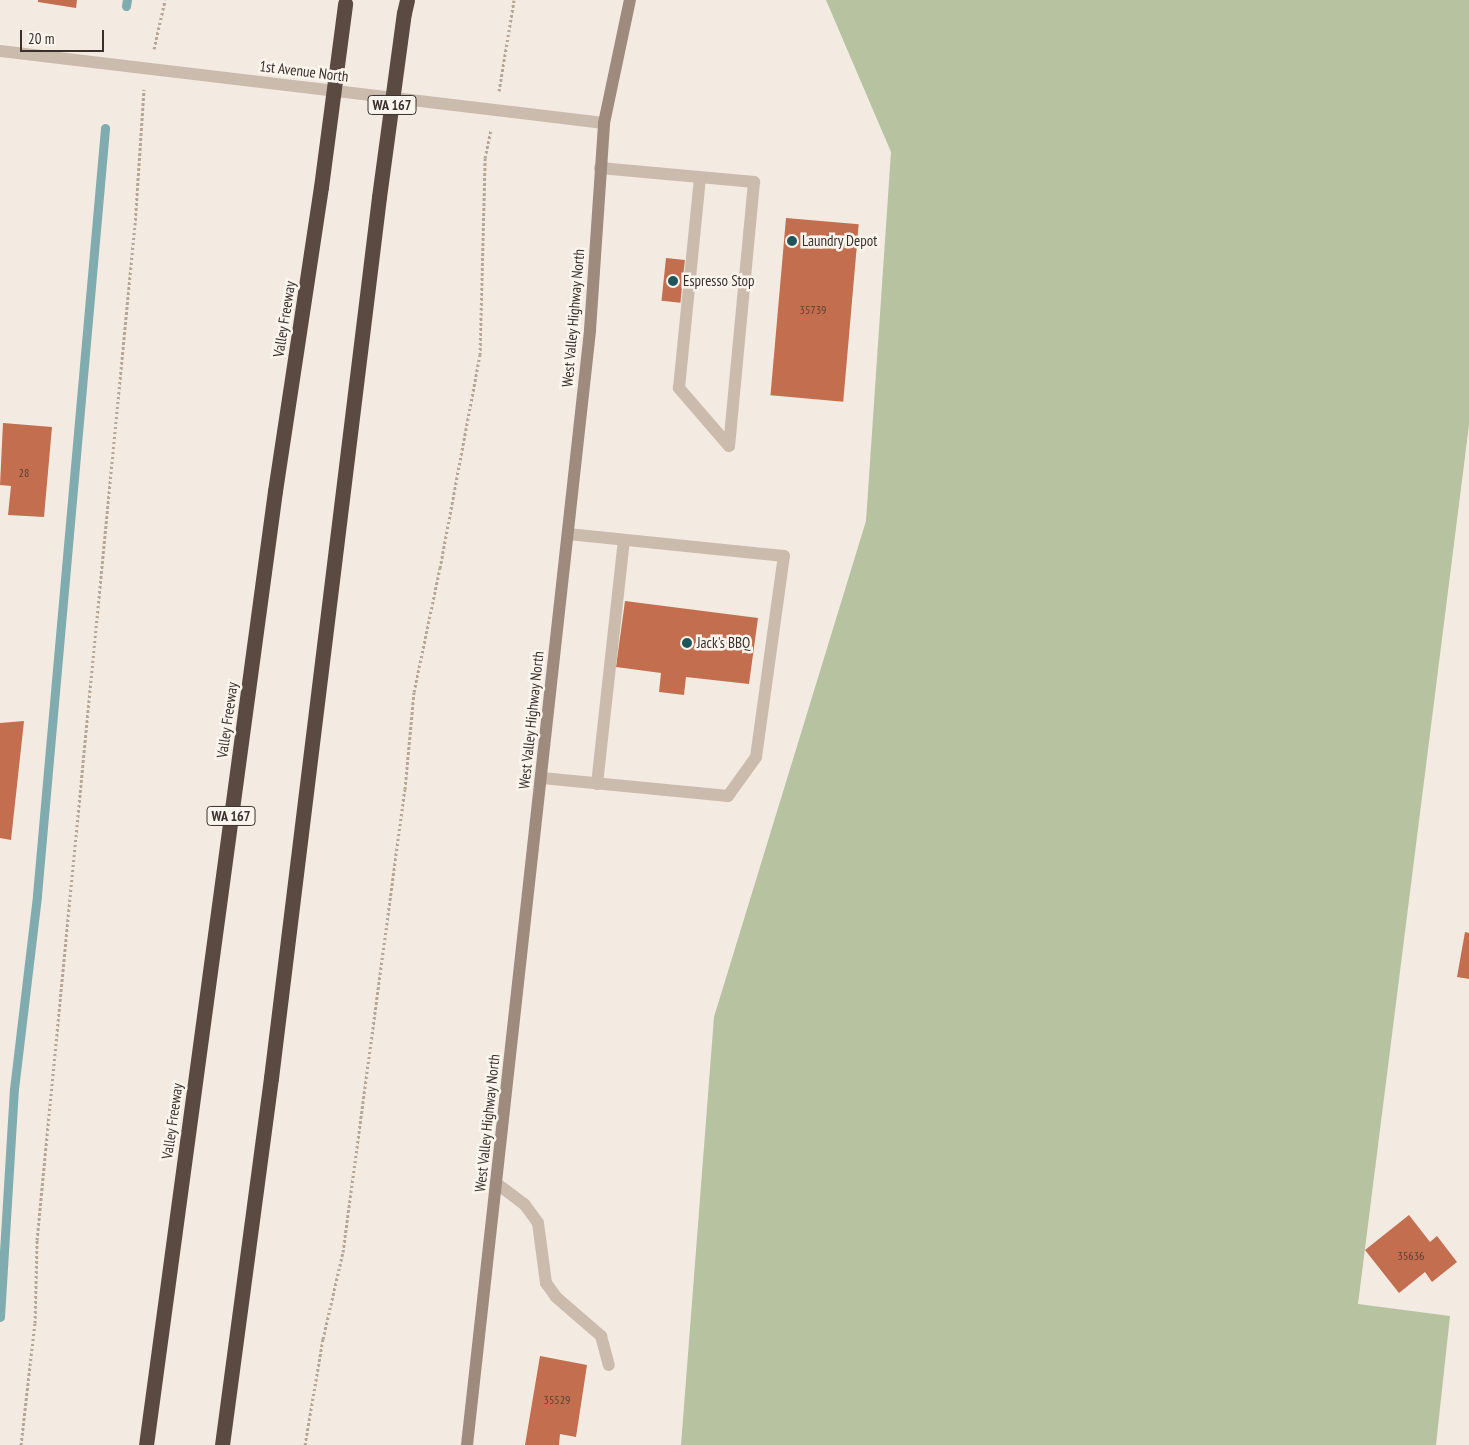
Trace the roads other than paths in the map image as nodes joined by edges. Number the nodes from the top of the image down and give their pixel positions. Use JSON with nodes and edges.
{"nodes":[{"id":1,"x":630,"y":0,"type":"edge"},
{"id":2,"x":346,"y":2,"type":"edge"},
{"id":3,"x":405,"y":6,"type":"edge"},
{"id":4,"x":0,"y":51,"type":"edge"},
{"id":5,"x":604,"y":123,"type":"junction"},
{"id":6,"x":600,"y":168,"type":"junction"},
{"id":7,"x":700,"y":178,"type":"junction"},
{"id":8,"x":568,"y":534,"type":"junction"},
{"id":9,"x":624,"y":540,"type":"junction"},
{"id":10,"x":542,"y":778,"type":"junction"},
{"id":11,"x":597,"y":784,"type":"junction"},
{"id":12,"x":496,"y":1183,"type":"junction"},
{"id":13,"x":609,"y":1365,"type":"dead end"},
{"id":14,"x":146,"y":1445,"type":"edge"},
{"id":15,"x":222,"y":1445,"type":"edge"},
{"id":16,"x":467,"y":1445,"type":"edge"}],
"edges":[{"from":1,"to":5,"type":"main road","name":"West Valley Highway North"},
{"from":2,"to":14,"type":"highway","name":"Valley Freeway","number":"WA 167","bridge":true},
{"from":3,"to":15,"type":"highway","number":"WA 167","bridge":true},
{"from":4,"to":5,"type":"street","name":"1st Avenue North"},
{"from":5,"to":6,"type":"main road","name":"West Valley Highway North"},
{"from":6,"to":7,"type":"street"},
{"from":6,"to":8,"type":"main road","name":"West Valley Highway North"},
{"from":7,"to":7,"type":"street"},
{"from":8,"to":9,"type":"street"},
{"from":8,"to":10,"type":"main road","name":"West Valley Highway North"},
{"from":9,"to":11,"type":"street"},
{"from":9,"to":11,"type":"street"},
{"from":10,"to":11,"type":"street"},
{"from":10,"to":12,"type":"main road","name":"West Valley Highway North"},
{"from":12,"to":13,"type":"street"},
{"from":12,"to":16,"type":"main road","name":"West Valley Highway North"}]}
